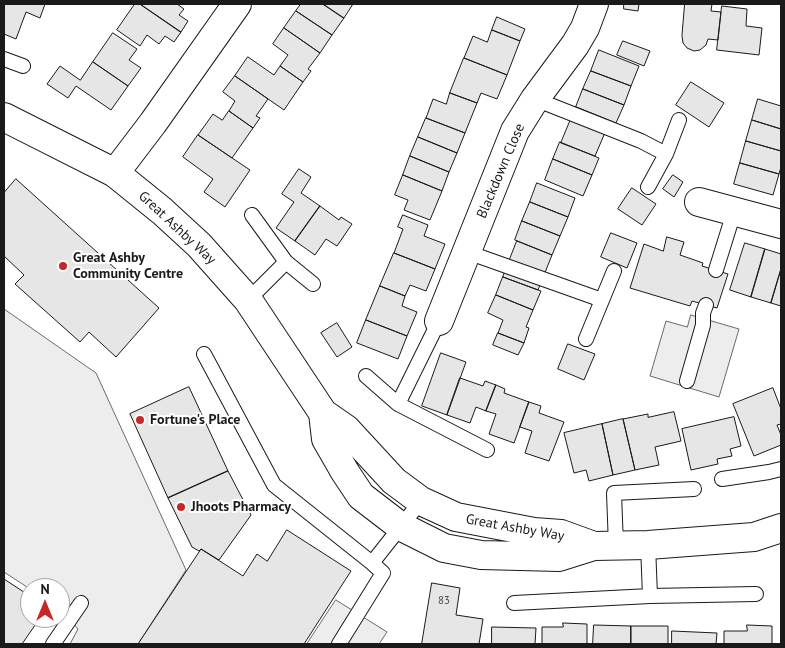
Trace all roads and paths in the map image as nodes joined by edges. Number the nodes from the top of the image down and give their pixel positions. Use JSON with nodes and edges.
{"nodes":[{"id":1,"x":237,"y":4,"type":"edge"},
{"id":2,"x":594,"y":4,"type":"edge"},
{"id":3,"x":4,"y":59,"type":"edge"},
{"id":4,"x":23,"y":66,"type":"dead end"},
{"id":5,"x":534,"y":99,"type":"junction"},
{"id":6,"x":4,"y":117,"type":"edge"},
{"id":7,"x":679,"y":120,"type":"dead end"},
{"id":8,"x":666,"y":154,"type":"junction"},
{"id":9,"x":115,"y":172,"type":"junction"},
{"id":10,"x":648,"y":187,"type":"dead end"},
{"id":11,"x":698,"y":202,"type":"dead end"},
{"id":12,"x":734,"y":212,"type":"junction"},
{"id":13,"x":252,"y":215,"type":"dead end"},
{"id":14,"x":781,"y":224,"type":"edge"},
{"id":15,"x":467,"y":252,"type":"junction"},
{"id":16,"x":286,"y":262,"type":"junction"},
{"id":17,"x":716,"y":270,"type":"dead end"},
{"id":18,"x":614,"y":271,"type":"dead end"},
{"id":19,"x":313,"y":284,"type":"dead end"},
{"id":20,"x":248,"y":300,"type":"junction"},
{"id":21,"x":602,"y":300,"type":"junction"},
{"id":22,"x":706,"y":305,"type":"dead end"},
{"id":23,"x":439,"y":321,"type":"joint"},
{"id":24,"x":586,"y":340,"type":"dead end"},
{"id":25,"x":204,"y":354,"type":"dead end"},
{"id":26,"x":366,"y":376,"type":"dead end"},
{"id":27,"x":687,"y":381,"type":"dead end"},
{"id":28,"x":398,"y":404,"type":"junction"},
{"id":29,"x":323,"y":413,"type":"junction"},
{"id":30,"x":487,"y":450,"type":"dead end"},
{"id":31,"x":781,"y":468,"type":"edge"},
{"id":32,"x":722,"y":479,"type":"dead end"},
{"id":33,"x":694,"y":489,"type":"dead end"},
{"id":34,"x":421,"y":501,"type":"junction"},
{"id":35,"x":400,"y":526,"type":"junction"},
{"id":36,"x":781,"y":528,"type":"edge"},
{"id":37,"x":754,"y":537,"type":"junction"},
{"id":38,"x":648,"y":545,"type":"junction"},
{"id":39,"x":781,"y":545,"type":"edge"},
{"id":40,"x":605,"y":546,"type":"junction"},
{"id":41,"x":372,"y":563,"type":"junction"},
{"id":42,"x":756,"y":594,"type":"dead end"},
{"id":43,"x":650,"y":596,"type":"junction"},
{"id":44,"x":81,"y":603,"type":"dead end"},
{"id":45,"x":514,"y":603,"type":"dead end"},
{"id":46,"x":53,"y":644,"type":"edge"},
{"id":47,"x":339,"y":644,"type":"edge"}],
"edges":[{"from":1,"to":9,"type":"street"},
{"from":2,"to":5,"type":"street","name":"Blackdown Close"},
{"from":3,"to":4,"type":"lane"},
{"from":5,"to":8,"type":"lane"},
{"from":5,"to":15,"type":"street","name":"Blackdown Close"},
{"from":6,"to":9,"type":"street","name":"Great Ashby Way"},
{"from":7,"to":8,"type":"lane"},
{"from":8,"to":10,"type":"lane"},
{"from":9,"to":20,"type":"street","name":"Great Ashby Way"},
{"from":11,"to":12,"type":"street"},
{"from":12,"to":14,"type":"street"},
{"from":12,"to":17,"type":"lane"},
{"from":13,"to":16,"type":"lane"},
{"from":15,"to":21,"type":"lane"},
{"from":15,"to":23,"type":"street","name":"Blackdown Close"},
{"from":16,"to":19,"type":"lane"},
{"from":16,"to":20,"type":"lane"},
{"from":18,"to":21,"type":"lane"},
{"from":20,"to":29,"type":"street","name":"Great Ashby Way"},
{"from":21,"to":24,"type":"lane"},
{"from":22,"to":27,"type":"lane"},
{"from":23,"to":28,"type":"lane"},
{"from":25,"to":41,"type":"lane"},
{"from":26,"to":28,"type":"lane"},
{"from":28,"to":30,"type":"lane"},
{"from":29,"to":34,"type":"street","name":"Great Ashby Way"},
{"from":29,"to":35,"type":"street","name":"Great Ashby Way"},
{"from":31,"to":32,"type":"lane"},
{"from":33,"to":40,"type":"lane"},
{"from":34,"to":35,"type":"lane"},
{"from":34,"to":40,"type":"street","name":"Great Ashby Way"},
{"from":35,"to":40,"type":"street","name":"Great Ashby Way"},
{"from":35,"to":41,"type":"lane"},
{"from":36,"to":37,"type":"street","name":"Great Ashby Way"},
{"from":37,"to":38,"type":"street","name":"Great Ashby Way"},
{"from":37,"to":39,"type":"street","name":"Great Ashby Way"},
{"from":38,"to":40,"type":"street","name":"Great Ashby Way"},
{"from":38,"to":43,"type":"lane"},
{"from":41,"to":47,"type":"lane"},
{"from":42,"to":43,"type":"lane"},
{"from":43,"to":45,"type":"lane"},
{"from":44,"to":46,"type":"lane"}]}
